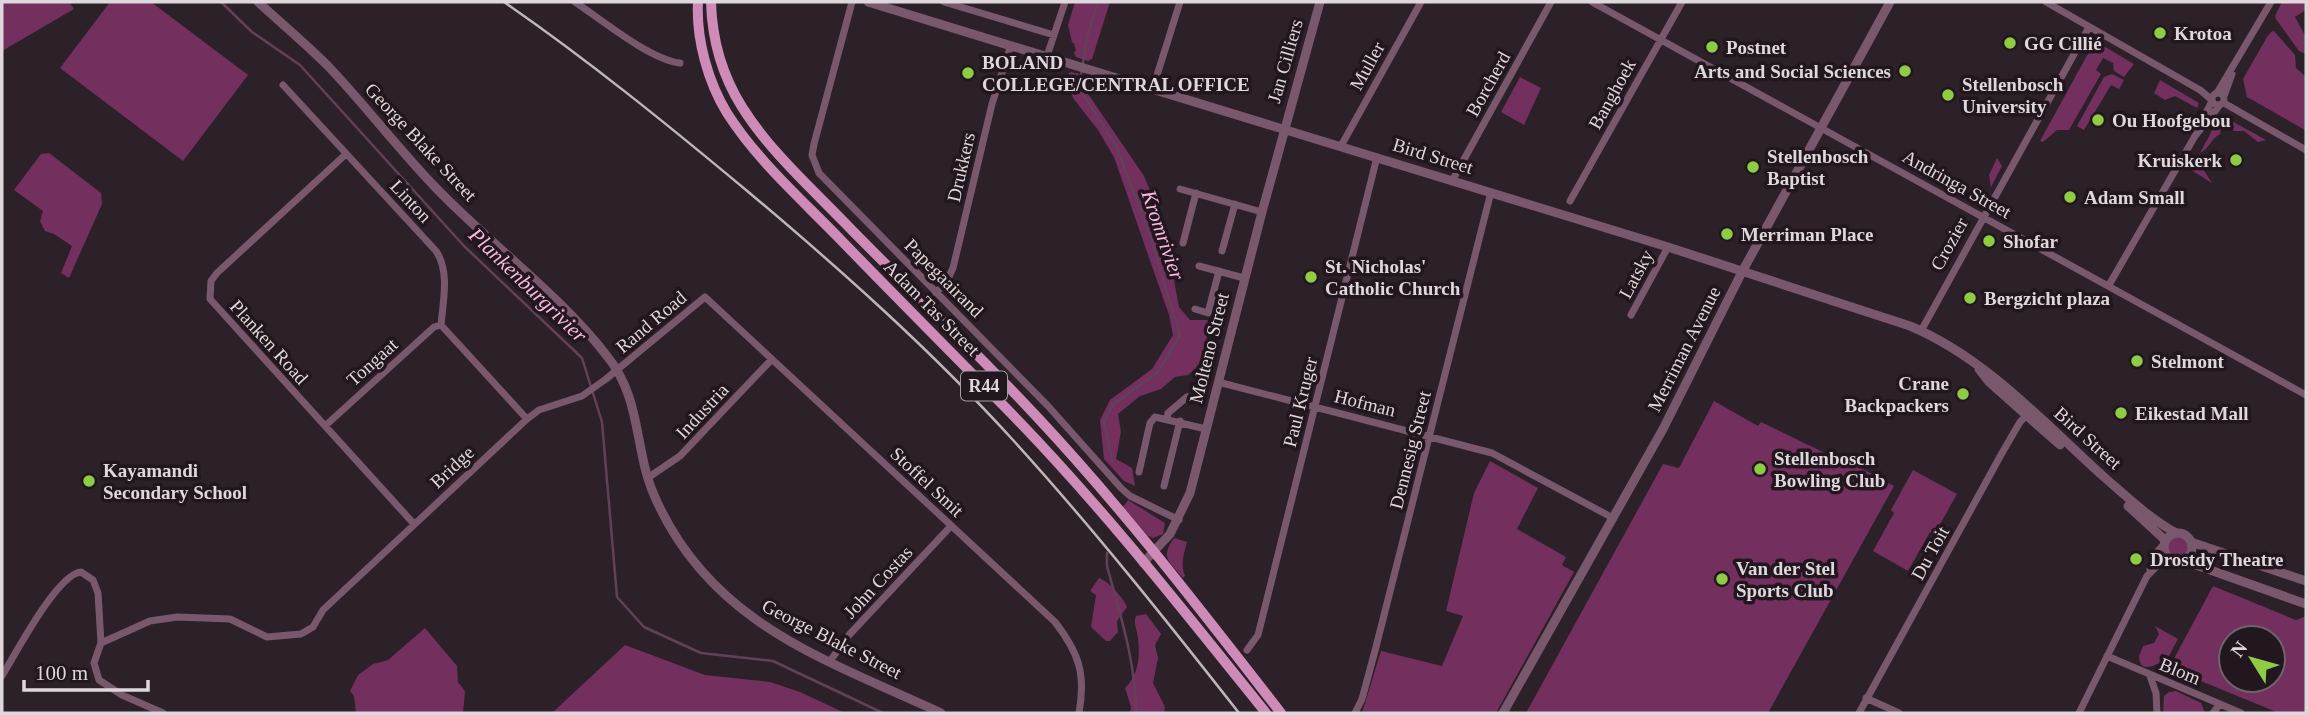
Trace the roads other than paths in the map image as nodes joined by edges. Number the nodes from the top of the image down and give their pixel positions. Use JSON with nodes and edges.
{"nodes":[{"id":1,"x":258,"y":2,"type":"edge"},
{"id":2,"x":575,"y":2,"type":"edge"},
{"id":3,"x":698,"y":2,"type":"edge"},
{"id":4,"x":711,"y":2,"type":"edge"},
{"id":5,"x":852,"y":2,"type":"edge"},
{"id":6,"x":868,"y":2,"type":"edge"},
{"id":7,"x":944,"y":2,"type":"edge"},
{"id":8,"x":1058,"y":2,"type":"edge"},
{"id":9,"x":1065,"y":2,"type":"edge"},
{"id":10,"x":1180,"y":2,"type":"edge"},
{"id":11,"x":1320,"y":2,"type":"edge"},
{"id":12,"x":1421,"y":2,"type":"edge"},
{"id":13,"x":1551,"y":2,"type":"edge"},
{"id":14,"x":1592,"y":2,"type":"edge"},
{"id":15,"x":1682,"y":2,"type":"edge"},
{"id":16,"x":1890,"y":2,"type":"edge"},
{"id":17,"x":2046,"y":2,"type":"edge"},
{"id":18,"x":2271,"y":2,"type":"edge"},
{"id":19,"x":896,"y":6,"type":"edge"},
{"id":20,"x":1062,"y":10,"type":"junction"},
{"id":21,"x":2089,"y":27,"type":"junction"},
{"id":22,"x":1054,"y":35,"type":"junction"},
{"id":23,"x":1661,"y":39,"type":"junction"},
{"id":24,"x":1011,"y":45,"type":"junction"},
{"id":25,"x":1047,"y":56,"type":"junction"},
{"id":26,"x":680,"y":62,"type":"dead end"},
{"id":27,"x":283,"y":85,"type":"dead end"},
{"id":28,"x":1153,"y":88,"type":"junction"},
{"id":29,"x":2218,"y":99,"type":"junction"},
{"id":30,"x":1821,"y":128,"type":"junction"},
{"id":31,"x":1284,"y":129,"type":"junction"},
{"id":32,"x":1341,"y":146,"type":"junction"},
{"id":33,"x":2306,"y":150,"type":"edge"},
{"id":34,"x":346,"y":154,"type":"junction"},
{"id":35,"x":1377,"y":158,"type":"junction"},
{"id":36,"x":1452,"y":181,"type":"junction"},
{"id":37,"x":805,"y":182,"type":"junction"},
{"id":38,"x":1180,"y":189,"type":"dead end"},
{"id":39,"x":1491,"y":192,"type":"junction"},
{"id":40,"x":794,"y":193,"type":"junction"},
{"id":41,"x":1196,"y":193,"type":"junction"},
{"id":42,"x":1570,"y":201,"type":"dead end"},
{"id":43,"x":1235,"y":204,"type":"junction"},
{"id":44,"x":1262,"y":212,"type":"junction"},
{"id":45,"x":1983,"y":217,"type":"junction"},
{"id":46,"x":1183,"y":243,"type":"dead end"},
{"id":47,"x":1668,"y":247,"type":"junction"},
{"id":48,"x":1222,"y":251,"type":"dead end"},
{"id":49,"x":1199,"y":266,"type":"dead end"},
{"id":50,"x":1219,"y":271,"type":"junction"},
{"id":51,"x":1742,"y":272,"type":"junction"},
{"id":52,"x":1244,"y":278,"type":"junction"},
{"id":53,"x":2109,"y":285,"type":"junction"},
{"id":54,"x":936,"y":293,"type":"junction"},
{"id":55,"x":705,"y":297,"type":"joint"},
{"id":56,"x":1195,"y":309,"type":"dead end"},
{"id":57,"x":1631,"y":315,"type":"dead end"},
{"id":58,"x":441,"y":325,"type":"junction"},
{"id":59,"x":1921,"y":331,"type":"junction"},
{"id":60,"x":772,"y":359,"type":"junction"},
{"id":61,"x":617,"y":370,"type":"junction"},
{"id":62,"x":1218,"y":382,"type":"junction"},
{"id":63,"x":2306,"y":395,"type":"edge"},
{"id":64,"x":1187,"y":397,"type":"dead end"},
{"id":65,"x":1315,"y":407,"type":"junction"},
{"id":66,"x":2029,"y":413,"type":"junction"},
{"id":67,"x":1167,"y":418,"type":"junction"},
{"id":68,"x":527,"y":419,"type":"junction"},
{"id":69,"x":1184,"y":422,"type":"junction"},
{"id":70,"x":325,"y":426,"type":"junction"},
{"id":71,"x":1206,"y":429,"type":"junction"},
{"id":72,"x":1431,"y":435,"type":"junction"},
{"id":73,"x":1139,"y":472,"type":"dead end"},
{"id":74,"x":649,"y":477,"type":"junction"},
{"id":75,"x":1164,"y":486,"type":"dead end"},
{"id":76,"x":1613,"y":518,"type":"junction"},
{"id":77,"x":1178,"y":520,"type":"junction"},
{"id":78,"x":414,"y":524,"type":"junction"},
{"id":79,"x":951,"y":526,"type":"junction"},
{"id":80,"x":2176,"y":533,"type":"junction"},
{"id":81,"x":2165,"y":542,"type":"junction"},
{"id":82,"x":2191,"y":542,"type":"junction"},
{"id":83,"x":1154,"y":553,"type":"junction"},
{"id":84,"x":2179,"y":561,"type":"junction"},
{"id":85,"x":1143,"y":563,"type":"junction"},
{"id":86,"x":2147,"y":576,"type":"junction"},
{"id":87,"x":2306,"y":581,"type":"edge"},
{"id":88,"x":2306,"y":604,"type":"edge"},
{"id":89,"x":102,"y":643,"type":"junction"},
{"id":90,"x":1247,"y":650,"type":"dead end"},
{"id":91,"x":2107,"y":656,"type":"junction"},
{"id":92,"x":830,"y":661,"type":"junction"},
{"id":93,"x":2,"y":676,"type":"edge"},
{"id":94,"x":2150,"y":676,"type":"junction"},
{"id":95,"x":1866,"y":698,"type":"junction"},
{"id":96,"x":2220,"y":704,"type":"junction"},
{"id":97,"x":1505,"y":712,"type":"edge"},
{"id":98,"x":163,"y":713,"type":"edge"},
{"id":99,"x":941,"y":713,"type":"edge"},
{"id":100,"x":1079,"y":713,"type":"edge"},
{"id":101,"x":1266,"y":713,"type":"edge"},
{"id":102,"x":1281,"y":713,"type":"edge"},
{"id":103,"x":1355,"y":713,"type":"edge"},
{"id":104,"x":1859,"y":713,"type":"edge"},
{"id":105,"x":1899,"y":713,"type":"edge"},
{"id":106,"x":2079,"y":713,"type":"edge"},
{"id":107,"x":2157,"y":713,"type":"edge"},
{"id":108,"x":2213,"y":713,"type":"edge"},
{"id":109,"x":2241,"y":713,"type":"edge"}],
"edges":[{"from":1,"to":61,"type":"street","name":"George Blake Street"},
{"from":2,"to":26,"type":"street"},
{"from":3,"to":40,"type":"main road","name":"Adam Tas Street","number":"R44"},
{"from":4,"to":37,"type":"main road","name":"Adam Tas Street","number":"R44"},
{"from":5,"to":54,"type":"street","name":"Papegaairand"},
{"from":6,"to":19,"type":"street","name":"Bird Street"},
{"from":7,"to":22,"type":"street"},
{"from":8,"to":20,"type":"street"},
{"from":9,"to":20,"type":"street"},
{"from":10,"to":28,"type":"street"},
{"from":11,"to":31,"type":"street","name":"Jan Cilliers"},
{"from":12,"to":32,"type":"street","name":"Muller"},
{"from":13,"to":36,"type":"street","name":"Borcherd"},
{"from":14,"to":23,"type":"street","name":"Andringa Street"},
{"from":15,"to":23,"type":"street","name":"Banghoek"},
{"from":16,"to":30,"type":"street","name":"Merriman Avenue"},
{"from":17,"to":21,"type":"street"},
{"from":18,"to":29,"type":"street"},
{"from":19,"to":24,"type":"street","name":"Bird Street"},
{"from":20,"to":22,"type":"street"},
{"from":21,"to":29,"type":"street"},
{"from":21,"to":45,"type":"street","name":"Crozier"},
{"from":22,"to":25,"type":"street"},
{"from":23,"to":30,"type":"street","name":"Andringa Street"},
{"from":23,"to":42,"type":"street","name":"Banghoek"},
{"from":24,"to":25,"type":"street","name":"Bird Street"},
{"from":24,"to":54,"type":"street","name":"Drukkers"},
{"from":25,"to":28,"type":"street","name":"Bird Street"},
{"from":27,"to":34,"type":"street","name":"Linton"},
{"from":28,"to":31,"type":"street","name":"Bird Street"},
{"from":29,"to":33,"type":"street"},
{"from":29,"to":53,"type":"street"},
{"from":30,"to":45,"type":"street","name":"Andringa Street"},
{"from":30,"to":51,"type":"street","name":"Merriman Avenue"},
{"from":31,"to":32,"type":"street","name":"Bird Street"},
{"from":31,"to":44,"type":"street","name":"Molteno Street"},
{"from":32,"to":35,"type":"street","name":"Bird Street"},
{"from":34,"to":58,"type":"street","name":"Linton"},
{"from":34,"to":70,"type":"street","name":"Planken Road"},
{"from":35,"to":36,"type":"street","name":"Bird Street"},
{"from":35,"to":65,"type":"street","name":"Paul Kruger"},
{"from":36,"to":39,"type":"street","name":"Bird Street"},
{"from":37,"to":40,"type":"main road"},
{"from":37,"to":83,"type":"main road","name":"Adam Tas Street","number":"R44"},
{"from":38,"to":41,"type":"street"},
{"from":39,"to":47,"type":"street","name":"Bird Street"},
{"from":39,"to":72,"type":"street","name":"Dennesig Street"},
{"from":40,"to":85,"type":"main road","name":"Adam Tas Street","number":"R44"},
{"from":41,"to":43,"type":"street"},
{"from":41,"to":46,"type":"street"},
{"from":43,"to":44,"type":"street"},
{"from":43,"to":48,"type":"street"},
{"from":44,"to":52,"type":"street","name":"Molteno Street"},
{"from":45,"to":53,"type":"street","name":"Andringa Street"},
{"from":45,"to":59,"type":"street","name":"Crozier"},
{"from":47,"to":51,"type":"street","name":"Bird Street"},
{"from":47,"to":57,"type":"street","name":"Latsky"},
{"from":49,"to":50,"type":"street"},
{"from":50,"to":52,"type":"street"},
{"from":50,"to":56,"type":"street"},
{"from":51,"to":59,"type":"street","name":"Bird Street"},
{"from":51,"to":76,"type":"street","name":"Merriman Avenue"},
{"from":52,"to":62,"type":"street","name":"Molteno Street"},
{"from":53,"to":63,"type":"street","name":"Andringa Street"},
{"from":54,"to":77,"type":"street","name":"Papegaairand"},
{"from":55,"to":60,"type":"street","name":"Stoffel Smit"},
{"from":55,"to":61,"type":"street","name":"Rand Road"},
{"from":58,"to":68,"type":"street"},
{"from":58,"to":70,"type":"street","name":"Tongaat"},
{"from":59,"to":66,"type":"street","name":"Bird Street"},
{"from":60,"to":74,"type":"street","name":"Industria"},
{"from":60,"to":79,"type":"street","name":"Stoffel Smit"},
{"from":61,"to":68,"type":"street","name":"Bridge"},
{"from":61,"to":74,"type":"street","name":"George Blake Street"},
{"from":62,"to":65,"type":"street","name":"Hofman"},
{"from":62,"to":71,"type":"street","name":"Molteno Street"},
{"from":64,"to":67,"type":"street"},
{"from":65,"to":72,"type":"street","name":"Hofman"},
{"from":65,"to":90,"type":"street","name":"Paul Kruger"},
{"from":66,"to":80,"type":"street","name":"Bird Street"},
{"from":66,"to":81,"type":"street","name":"Bird Street"},
{"from":66,"to":95,"type":"street","name":"Du Toit"},
{"from":67,"to":69,"type":"street"},
{"from":67,"to":73,"type":"street"},
{"from":68,"to":78,"type":"street","name":"Bridge"},
{"from":69,"to":71,"type":"street"},
{"from":69,"to":75,"type":"street"},
{"from":70,"to":78,"type":"street","name":"Planken Road"},
{"from":71,"to":77,"type":"street","name":"Molteno Street"},
{"from":72,"to":76,"type":"street","name":"Hofman"},
{"from":72,"to":103,"type":"street","name":"Dennesig Street"},
{"from":74,"to":92,"type":"street","name":"George Blake Street"},
{"from":76,"to":97,"type":"street","name":"Merriman Avenue"},
{"from":77,"to":83,"type":"street","name":"Molteno Street"},
{"from":78,"to":89,"type":"street","name":"Bridge"},
{"from":79,"to":92,"type":"street","name":"John Costas"},
{"from":79,"to":100,"type":"street","name":"Stoffel Smit"},
{"from":80,"to":81,"type":"street"},
{"from":80,"to":82,"type":"street"},
{"from":81,"to":84,"type":"street"},
{"from":81,"to":86,"type":"street"},
{"from":82,"to":84,"type":"street"},
{"from":82,"to":87,"type":"street"},
{"from":83,"to":85,"type":"street","name":"Molteno Street"},
{"from":83,"to":102,"type":"main road","name":"Adam Tas Street","number":"R44"},
{"from":84,"to":86,"type":"street"},
{"from":84,"to":88,"type":"street"},
{"from":85,"to":101,"type":"main road","name":"Adam Tas Street","number":"R44"},
{"from":86,"to":91,"type":"street"},
{"from":89,"to":93,"type":"street"},
{"from":89,"to":98,"type":"street"},
{"from":91,"to":94,"type":"street","name":"Blom"},
{"from":91,"to":106,"type":"street"},
{"from":92,"to":99,"type":"street","name":"George Blake Street"},
{"from":94,"to":96,"type":"street","name":"Blom"},
{"from":94,"to":107,"type":"street"},
{"from":95,"to":104,"type":"street","name":"Du Toit"},
{"from":95,"to":105,"type":"street"},
{"from":96,"to":108,"type":"street"},
{"from":96,"to":109,"type":"street","name":"Blom"}]}
